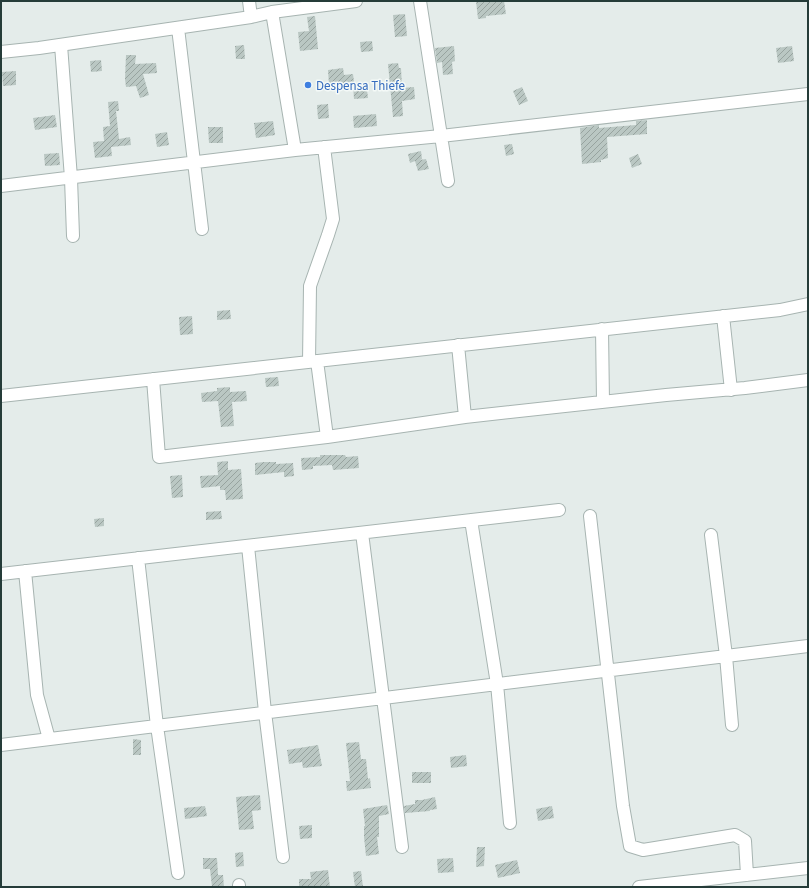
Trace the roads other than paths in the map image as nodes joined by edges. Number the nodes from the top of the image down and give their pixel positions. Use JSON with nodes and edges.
{"nodes":[{"id":1,"x":249,"y":1,"type":"edge"},
{"id":2,"x":356,"y":1,"type":"edge"},
{"id":3,"x":420,"y":1,"type":"edge"},
{"id":4,"x":272,"y":12,"type":"junction"},
{"id":5,"x":250,"y":17,"type":"junction"},
{"id":6,"x":178,"y":28,"type":"junction"},
{"id":7,"x":61,"y":44,"type":"junction"},
{"id":8,"x":1,"y":52,"type":"edge"},
{"id":9,"x":808,"y":94,"type":"edge"},
{"id":10,"x":441,"y":136,"type":"junction"},
{"id":11,"x":324,"y":147,"type":"junction"},
{"id":12,"x":295,"y":150,"type":"junction"},
{"id":13,"x":194,"y":162,"type":"junction"},
{"id":14,"x":71,"y":178,"type":"junction"},
{"id":15,"x":448,"y":181,"type":"dead end"},
{"id":16,"x":1,"y":186,"type":"edge"},
{"id":17,"x":202,"y":230,"type":"dead end"},
{"id":18,"x":73,"y":236,"type":"dead end"},
{"id":19,"x":808,"y":304,"type":"edge"},
{"id":20,"x":723,"y":316,"type":"junction"},
{"id":21,"x":602,"y":330,"type":"junction"},
{"id":22,"x":458,"y":345,"type":"junction"},
{"id":23,"x":313,"y":361,"type":"junction"},
{"id":24,"x":153,"y":379,"type":"junction"},
{"id":25,"x":808,"y":380,"type":"edge"},
{"id":26,"x":731,"y":390,"type":"junction"},
{"id":27,"x":1,"y":396,"type":"edge"},
{"id":28,"x":603,"y":402,"type":"junction"},
{"id":29,"x":465,"y":417,"type":"junction"},
{"id":30,"x":327,"y":437,"type":"junction"},
{"id":31,"x":559,"y":510,"type":"dead end"},
{"id":32,"x":590,"y":516,"type":"dead end"},
{"id":33,"x":470,"y":520,"type":"junction"},
{"id":34,"x":362,"y":533,"type":"junction"},
{"id":35,"x":711,"y":535,"type":"dead end"},
{"id":36,"x":248,"y":546,"type":"junction"},
{"id":37,"x":138,"y":558,"type":"junction"},
{"id":38,"x":25,"y":571,"type":"junction"},
{"id":39,"x":1,"y":574,"type":"edge"},
{"id":40,"x":808,"y":646,"type":"edge"},
{"id":41,"x":726,"y":656,"type":"junction"},
{"id":42,"x":608,"y":671,"type":"junction"},
{"id":43,"x":497,"y":684,"type":"junction"},
{"id":44,"x":382,"y":698,"type":"junction"},
{"id":45,"x":265,"y":712,"type":"junction"},
{"id":46,"x":732,"y":725,"type":"dead end"},
{"id":47,"x":157,"y":726,"type":"junction"},
{"id":48,"x":49,"y":739,"type":"junction"},
{"id":49,"x":1,"y":745,"type":"edge"},
{"id":50,"x":510,"y":823,"type":"dead end"},
{"id":51,"x":402,"y":847,"type":"dead end"},
{"id":52,"x":283,"y":857,"type":"dead end"},
{"id":53,"x":808,"y":868,"type":"edge"},
{"id":54,"x":178,"y":873,"type":"dead end"},
{"id":55,"x":748,"y":875,"type":"junction"},
{"id":56,"x":639,"y":887,"type":"edge"}],
"edges":[{"from":1,"to":5,"type":"street"},
{"from":2,"to":4,"type":"street"},
{"from":3,"to":10,"type":"street"},
{"from":4,"to":5,"type":"street"},
{"from":4,"to":12,"type":"street"},
{"from":5,"to":6,"type":"street"},
{"from":6,"to":7,"type":"street"},
{"from":6,"to":13,"type":"street"},
{"from":7,"to":8,"type":"street"},
{"from":7,"to":14,"type":"street"},
{"from":9,"to":10,"type":"street"},
{"from":10,"to":11,"type":"street"},
{"from":10,"to":15,"type":"street"},
{"from":11,"to":12,"type":"street"},
{"from":11,"to":23,"type":"street"},
{"from":12,"to":13,"type":"street"},
{"from":13,"to":14,"type":"street"},
{"from":13,"to":17,"type":"street"},
{"from":14,"to":16,"type":"street"},
{"from":14,"to":18,"type":"street"},
{"from":19,"to":20,"type":"street"},
{"from":20,"to":21,"type":"street"},
{"from":20,"to":26,"type":"street"},
{"from":21,"to":22,"type":"street"},
{"from":21,"to":28,"type":"street"},
{"from":22,"to":23,"type":"street"},
{"from":22,"to":29,"type":"street"},
{"from":23,"to":24,"type":"street"},
{"from":23,"to":30,"type":"street"},
{"from":24,"to":27,"type":"street"},
{"from":24,"to":30,"type":"street"},
{"from":25,"to":26,"type":"street"},
{"from":26,"to":28,"type":"street"},
{"from":28,"to":29,"type":"street"},
{"from":29,"to":30,"type":"street"},
{"from":31,"to":33,"type":"street"},
{"from":32,"to":42,"type":"street"},
{"from":33,"to":34,"type":"street"},
{"from":33,"to":43,"type":"street"},
{"from":34,"to":36,"type":"street"},
{"from":34,"to":44,"type":"street"},
{"from":35,"to":41,"type":"street"},
{"from":36,"to":37,"type":"street"},
{"from":36,"to":45,"type":"street"},
{"from":37,"to":38,"type":"street"},
{"from":37,"to":47,"type":"street"},
{"from":38,"to":39,"type":"street"},
{"from":38,"to":48,"type":"street"},
{"from":40,"to":41,"type":"street"},
{"from":41,"to":42,"type":"street"},
{"from":41,"to":46,"type":"street"},
{"from":42,"to":43,"type":"street"},
{"from":42,"to":55,"type":"street"},
{"from":43,"to":44,"type":"street"},
{"from":43,"to":50,"type":"street"},
{"from":44,"to":45,"type":"street"},
{"from":44,"to":51,"type":"street"},
{"from":45,"to":47,"type":"street"},
{"from":45,"to":52,"type":"street"},
{"from":47,"to":48,"type":"street"},
{"from":47,"to":54,"type":"street"},
{"from":48,"to":49,"type":"street"},
{"from":53,"to":55,"type":"street"},
{"from":55,"to":56,"type":"street"}]}
